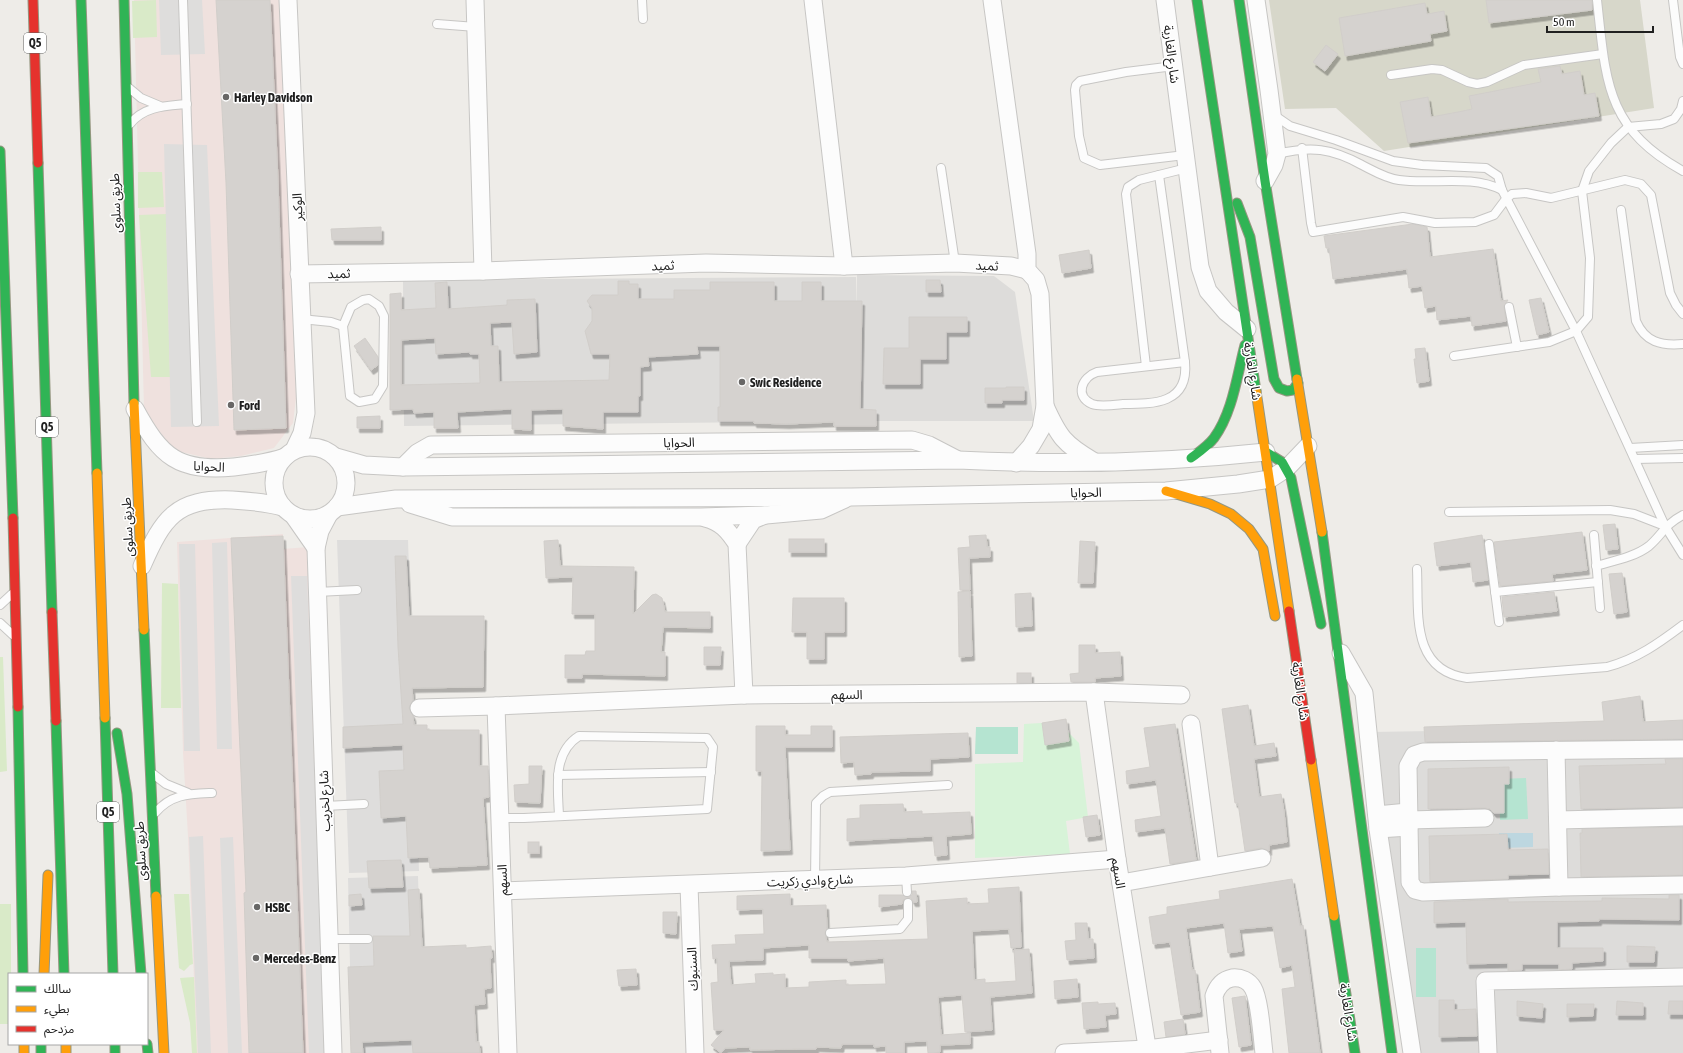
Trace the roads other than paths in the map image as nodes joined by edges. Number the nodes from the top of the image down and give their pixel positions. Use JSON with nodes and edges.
{"nodes":[{"id":1,"x":33,"y":0,"type":"edge"},
{"id":2,"x":81,"y":0,"type":"edge"},
{"id":3,"x":124,"y":0,"type":"edge"},
{"id":4,"x":183,"y":0,"type":"edge"},
{"id":5,"x":288,"y":0,"type":"edge"},
{"id":6,"x":475,"y":0,"type":"edge"},
{"id":7,"x":642,"y":0,"type":"edge"},
{"id":8,"x":813,"y":0,"type":"edge"},
{"id":9,"x":992,"y":0,"type":"edge"},
{"id":10,"x":1165,"y":0,"type":"edge"},
{"id":11,"x":1198,"y":0,"type":"edge"},
{"id":12,"x":1239,"y":0,"type":"edge"},
{"id":13,"x":1256,"y":0,"type":"edge"},
{"id":14,"x":1597,"y":0,"type":"edge"},
{"id":15,"x":1673,"y":0,"type":"edge"},
{"id":16,"x":23,"y":8,"type":"dead end"},
{"id":17,"x":643,"y":19,"type":"dead end"},
{"id":18,"x":437,"y":24,"type":"dead end"},
{"id":19,"x":476,"y":27,"type":"junction"},
{"id":20,"x":1603,"y":54,"type":"junction"},
{"id":21,"x":1683,"y":64,"type":"edge"},
{"id":22,"x":1174,"y":66,"type":"junction"},
{"id":23,"x":1250,"y":72,"type":"junction"},
{"id":24,"x":1391,"y":75,"type":"dead end"},
{"id":25,"x":125,"y":84,"type":"junction"},
{"id":26,"x":36,"y":86,"type":"junction"},
{"id":27,"x":1270,"y":90,"type":"junction"},
{"id":28,"x":1683,"y":101,"type":"edge"},
{"id":29,"x":187,"y":104,"type":"junction"},
{"id":30,"x":161,"y":106,"type":"junction"},
{"id":31,"x":1272,"y":113,"type":"junction"},
{"id":32,"x":1628,"y":128,"type":"junction"},
{"id":33,"x":126,"y":130,"type":"junction"},
{"id":34,"x":1302,"y":148,"type":"junction"},
{"id":35,"x":0,"y":151,"type":"edge"},
{"id":36,"x":1364,"y":151,"type":"junction"},
{"id":37,"x":1277,"y":154,"type":"junction"},
{"id":38,"x":1186,"y":161,"type":"junction"},
{"id":39,"x":1222,"y":164,"type":"junction"},
{"id":40,"x":1361,"y":164,"type":"junction"},
{"id":41,"x":941,"y":168,"type":"dead end"},
{"id":42,"x":1683,"y":172,"type":"edge"},
{"id":43,"x":1159,"y":175,"type":"junction"},
{"id":44,"x":1265,"y":181,"type":"junction"},
{"id":45,"x":1502,"y":190,"type":"junction"},
{"id":46,"x":1582,"y":191,"type":"junction"},
{"id":47,"x":1506,"y":199,"type":"junction"},
{"id":48,"x":1620,"y":210,"type":"dead end"},
{"id":49,"x":955,"y":263,"type":"junction"},
{"id":50,"x":844,"y":266,"type":"junction"},
{"id":51,"x":483,"y":270,"type":"junction"},
{"id":52,"x":1027,"y":270,"type":"junction"},
{"id":53,"x":299,"y":274,"type":"junction"},
{"id":54,"x":1509,"y":307,"type":"dead end"},
{"id":55,"x":1683,"y":314,"type":"edge"},
{"id":56,"x":301,"y":319,"type":"junction"},
{"id":57,"x":343,"y":326,"type":"junction"},
{"id":58,"x":1576,"y":331,"type":"junction"},
{"id":59,"x":1247,"y":333,"type":"junction"},
{"id":60,"x":1683,"y":344,"type":"edge"},
{"id":61,"x":1517,"y":347,"type":"junction"},
{"id":62,"x":1454,"y":356,"type":"dead end"},
{"id":63,"x":1185,"y":362,"type":"junction"},
{"id":64,"x":1146,"y":366,"type":"junction"},
{"id":65,"x":1298,"y":383,"type":"junction"},
{"id":66,"x":1046,"y":406,"type":"junction"},
{"id":67,"x":135,"y":408,"type":"junction"},
{"id":68,"x":306,"y":413,"type":"junction"},
{"id":69,"x":197,"y":422,"type":"dead end"},
{"id":70,"x":1683,"y":444,"type":"edge"},
{"id":71,"x":1308,"y":446,"type":"junction"},
{"id":72,"x":1630,"y":448,"type":"junction"},
{"id":73,"x":1266,"y":452,"type":"junction"},
{"id":74,"x":330,"y":453,"type":"junction"},
{"id":75,"x":289,"y":454,"type":"junction"},
{"id":76,"x":1191,"y":458,"type":"junction"},
{"id":77,"x":1683,"y":458,"type":"edge"},
{"id":78,"x":1635,"y":459,"type":"junction"},
{"id":79,"x":1093,"y":461,"type":"junction"},
{"id":80,"x":1016,"y":463,"type":"junction"},
{"id":81,"x":1288,"y":468,"type":"junction"},
{"id":82,"x":1270,"y":479,"type":"junction"},
{"id":83,"x":1166,"y":491,"type":"junction"},
{"id":84,"x":851,"y":497,"type":"junction"},
{"id":85,"x":396,"y":499,"type":"junction"},
{"id":86,"x":333,"y":510,"type":"junction"},
{"id":87,"x":288,"y":511,"type":"junction"},
{"id":88,"x":1449,"y":512,"type":"dead end"},
{"id":89,"x":766,"y":515,"type":"junction"},
{"id":90,"x":1683,"y":515,"type":"edge"},
{"id":91,"x":701,"y":517,"type":"junction"},
{"id":92,"x":1665,"y":526,"type":"junction"},
{"id":93,"x":1594,"y":535,"type":"dead end"},
{"id":94,"x":737,"y":544,"type":"junction"},
{"id":95,"x":1489,"y":544,"type":"dead end"},
{"id":96,"x":316,"y":548,"type":"junction"},
{"id":97,"x":1683,"y":554,"type":"edge"},
{"id":98,"x":142,"y":566,"type":"junction"},
{"id":99,"x":1596,"y":566,"type":"junction"},
{"id":100,"x":1417,"y":569,"type":"dead end"},
{"id":101,"x":1598,"y":582,"type":"junction"},
{"id":102,"x":15,"y":590,"type":"junction"},
{"id":103,"x":357,"y":590,"type":"dead end"},
{"id":104,"x":317,"y":592,"type":"junction"},
{"id":105,"x":1495,"y":592,"type":"junction"},
{"id":106,"x":0,"y":606,"type":"edge"},
{"id":107,"x":1600,"y":608,"type":"dead end"},
{"id":108,"x":1499,"y":622,"type":"dead end"},
{"id":109,"x":0,"y":623,"type":"edge"},
{"id":110,"x":1277,"y":624,"type":"dead end"},
{"id":111,"x":1683,"y":624,"type":"edge"},
{"id":112,"x":17,"y":640,"type":"junction"},
{"id":113,"x":1339,"y":649,"type":"junction"},
{"id":114,"x":103,"y":651,"type":"junction"},
{"id":115,"x":1094,"y":692,"type":"junction"},
{"id":116,"x":744,"y":695,"type":"junction"},
{"id":117,"x":1181,"y":695,"type":"dead end"},
{"id":118,"x":496,"y":706,"type":"junction"},
{"id":119,"x":419,"y":708,"type":"dead end"},
{"id":120,"x":1191,"y":724,"type":"dead end"},
{"id":121,"x":1296,"y":726,"type":"dead end"},
{"id":122,"x":1683,"y":749,"type":"edge"},
{"id":123,"x":1556,"y":750,"type":"junction"},
{"id":124,"x":1310,"y":752,"type":"junction"},
{"id":125,"x":58,"y":768,"type":"junction"},
{"id":126,"x":149,"y":770,"type":"junction"},
{"id":127,"x":711,"y":772,"type":"junction"},
{"id":128,"x":558,"y":775,"type":"junction"},
{"id":129,"x":948,"y":785,"type":"dead end"},
{"id":130,"x":212,"y":793,"type":"dead end"},
{"id":131,"x":189,"y":794,"type":"junction"},
{"id":132,"x":364,"y":804,"type":"dead end"},
{"id":133,"x":325,"y":806,"type":"junction"},
{"id":134,"x":559,"y":816,"type":"junction"},
{"id":135,"x":152,"y":817,"type":"junction"},
{"id":136,"x":1683,"y":817,"type":"edge"},
{"id":137,"x":500,"y":818,"type":"junction"},
{"id":138,"x":1485,"y":818,"type":"dead end"},
{"id":139,"x":1409,"y":820,"type":"junction"},
{"id":140,"x":1558,"y":820,"type":"junction"},
{"id":141,"x":1377,"y":822,"type":"junction"},
{"id":142,"x":50,"y":844,"type":"dead end"},
{"id":143,"x":1262,"y":858,"type":"dead end"},
{"id":144,"x":1117,"y":859,"type":"junction"},
{"id":145,"x":48,"y":867,"type":"dead end"},
{"id":146,"x":1210,"y":867,"type":"junction"},
{"id":147,"x":815,"y":880,"type":"junction"},
{"id":148,"x":1121,"y":883,"type":"junction"},
{"id":149,"x":689,"y":885,"type":"junction"},
{"id":150,"x":1683,"y":885,"type":"edge"},
{"id":151,"x":1559,"y":887,"type":"junction"},
{"id":152,"x":502,"y":892,"type":"junction"},
{"id":153,"x":908,"y":903,"type":"dead end"},
{"id":154,"x":830,"y":933,"type":"dead end"},
{"id":155,"x":329,"y":939,"type":"junction"},
{"id":156,"x":368,"y":939,"type":"dead end"},
{"id":157,"x":23,"y":973,"type":"edge"},
{"id":158,"x":44,"y":973,"type":"edge"},
{"id":159,"x":64,"y":973,"type":"edge"},
{"id":160,"x":113,"y":973,"type":"edge"},
{"id":161,"x":141,"y":973,"type":"edge"},
{"id":162,"x":1683,"y":977,"type":"edge"},
{"id":163,"x":1220,"y":1046,"type":"edge"},
{"id":164,"x":1148,"y":1051,"type":"edge"},
{"id":165,"x":164,"y":1053,"type":"edge"},
{"id":166,"x":332,"y":1053,"type":"edge"},
{"id":167,"x":508,"y":1053,"type":"edge"},
{"id":168,"x":694,"y":1053,"type":"edge"},
{"id":169,"x":1064,"y":1053,"type":"edge"},
{"id":170,"x":1264,"y":1053,"type":"edge"},
{"id":171,"x":1355,"y":1053,"type":"edge"},
{"id":172,"x":1392,"y":1053,"type":"edge"},
{"id":173,"x":1412,"y":1053,"type":"edge"},
{"id":174,"x":1488,"y":1053,"type":"edge"}],
"edges":[{"from":1,"to":26,"type":"main road","number":"Q5"},
{"from":2,"to":114,"type":"main road","name":"طريق سلوى","number":"Q5"},
{"from":3,"to":25,"type":"main road","name":"طريق سلوى"},
{"from":4,"to":29,"type":"lane"},
{"from":5,"to":53,"type":"street","name":"الوكير"},
{"from":6,"to":19,"type":"street"},
{"from":7,"to":17,"type":"lane"},
{"from":8,"to":50,"type":"street"},
{"from":9,"to":52,"type":"street"},
{"from":10,"to":22,"type":"street","name":"شارع الغارية"},
{"from":11,"to":39,"type":"main road","name":"شارع الغارية"},
{"from":12,"to":23,"type":"main road"},
{"from":13,"to":27,"type":"street"},
{"from":14,"to":20,"type":"lane"},
{"from":15,"to":21,"type":"lane"},
{"from":16,"to":26,"type":"main road"},
{"from":18,"to":19,"type":"lane"},
{"from":19,"to":51,"type":"street"},
{"from":20,"to":24,"type":"lane"},
{"from":20,"to":32,"type":"lane"},
{"from":22,"to":38,"type":"street","name":"شارع الغارية"},
{"from":22,"to":38,"type":"lane"},
{"from":23,"to":27,"type":"main road"},
{"from":23,"to":44,"type":"main road"},
{"from":25,"to":30,"type":"lane"},
{"from":25,"to":33,"type":"main road","name":"طريق سلوى"},
{"from":26,"to":125,"type":"main road","number":"Q5"},
{"from":27,"to":31,"type":"street"},
{"from":28,"to":32,"type":"lane"},
{"from":29,"to":30,"type":"lane"},
{"from":29,"to":69,"type":"lane"},
{"from":30,"to":33,"type":"lane"},
{"from":31,"to":36,"type":"lane"},
{"from":31,"to":37,"type":"street"},
{"from":32,"to":42,"type":"lane"},
{"from":32,"to":46,"type":"lane"},
{"from":33,"to":67,"type":"main road","name":"طريق سلوى"},
{"from":34,"to":37,"type":"lane"},
{"from":34,"to":40,"type":"lane"},
{"from":34,"to":47,"type":"lane"},
{"from":35,"to":102,"type":"main road"},
{"from":36,"to":40,"type":"lane"},
{"from":36,"to":45,"type":"lane"},
{"from":37,"to":44,"type":"street"},
{"from":38,"to":43,"type":"lane"},
{"from":38,"to":59,"type":"street","name":"شارع الغارية"},
{"from":39,"to":59,"type":"main road","name":"شارع الغارية"},
{"from":39,"to":65,"type":"main road"},
{"from":40,"to":45,"type":"lane"},
{"from":41,"to":49,"type":"lane"},
{"from":43,"to":63,"type":"lane"},
{"from":43,"to":64,"type":"lane"},
{"from":44,"to":65,"type":"main road"},
{"from":45,"to":47,"type":"lane"},
{"from":46,"to":47,"type":"lane"},
{"from":46,"to":55,"type":"lane"},
{"from":46,"to":58,"type":"lane"},
{"from":47,"to":58,"type":"lane"},
{"from":48,"to":60,"type":"lane"},
{"from":49,"to":50,"type":"street","name":"ثميد"},
{"from":49,"to":52,"type":"street","name":"ثميد"},
{"from":50,"to":51,"type":"street","name":"ثميد"},
{"from":51,"to":53,"type":"street","name":"ثميد"},
{"from":52,"to":66,"type":"street"},
{"from":53,"to":56,"type":"street","name":"الوكير"},
{"from":54,"to":61,"type":"lane"},
{"from":56,"to":57,"type":"lane"},
{"from":56,"to":68,"type":"street","name":"الوكير"},
{"from":57,"to":57,"type":"lane"},
{"from":58,"to":61,"type":"lane"},
{"from":58,"to":72,"type":"lane"},
{"from":59,"to":73,"type":"main road","name":"شارع الغارية"},
{"from":59,"to":76,"type":"main road"},
{"from":61,"to":62,"type":"lane"},
{"from":63,"to":64,"type":"lane"},
{"from":63,"to":64,"type":"lane"},
{"from":65,"to":71,"type":"main road"},
{"from":66,"to":79,"type":"street"},
{"from":66,"to":80,"type":"street"},
{"from":67,"to":75,"type":"street","name":"الحوايا"},
{"from":67,"to":98,"type":"main road","name":"طريق سلوى"},
{"from":68,"to":74,"type":"street","name":"الوكير"},
{"from":68,"to":75,"type":"street","name":"الوكير"},
{"from":70,"to":72,"type":"lane"},
{"from":71,"to":81,"type":"street","name":"الحوايا"},
{"from":71,"to":113,"type":"main road"},
{"from":72,"to":78,"type":"lane"},
{"from":73,"to":76,"type":"street","name":"الحوايا"},
{"from":73,"to":81,"type":"main road"},
{"from":73,"to":82,"type":"main road","name":"شارع الغارية"},
{"from":74,"to":75,"type":"street"},
{"from":74,"to":80,"type":"street","name":"الحوايا"},
{"from":74,"to":86,"type":"street"},
{"from":75,"to":87,"type":"street"},
{"from":76,"to":79,"type":"street","name":"الحوايا"},
{"from":77,"to":78,"type":"lane"},
{"from":78,"to":92,"type":"lane"},
{"from":79,"to":80,"type":"street","name":"الحوايا"},
{"from":81,"to":82,"type":"street","name":"الحوايا"},
{"from":81,"to":113,"type":"main road"},
{"from":82,"to":83,"type":"street","name":"الحوايا"},
{"from":82,"to":124,"type":"main road","name":"شارع الغارية"},
{"from":83,"to":84,"type":"street","name":"الحوايا"},
{"from":83,"to":110,"type":"main road"},
{"from":84,"to":85,"type":"street","name":"الحوايا"},
{"from":84,"to":89,"type":"street","name":"الحوايا"},
{"from":85,"to":86,"type":"street","name":"الحوايا"},
{"from":85,"to":91,"type":"street","name":"الحوايا"},
{"from":86,"to":87,"type":"street"},
{"from":86,"to":96,"type":"street","name":"شارع لخريب"},
{"from":87,"to":96,"type":"street"},
{"from":87,"to":98,"type":"street"},
{"from":88,"to":92,"type":"lane"},
{"from":89,"to":91,"type":"street","name":"الحوايا"},
{"from":89,"to":94,"type":"street"},
{"from":90,"to":92,"type":"lane"},
{"from":91,"to":94,"type":"street"},
{"from":92,"to":97,"type":"lane"},
{"from":92,"to":99,"type":"lane"},
{"from":93,"to":99,"type":"lane"},
{"from":94,"to":116,"type":"street"},
{"from":95,"to":105,"type":"lane"},
{"from":96,"to":104,"type":"street","name":"شارع لخريب"},
{"from":98,"to":126,"type":"main road","name":"طريق سلوى"},
{"from":99,"to":101,"type":"lane"},
{"from":100,"to":111,"type":"lane"},
{"from":101,"to":105,"type":"lane"},
{"from":101,"to":107,"type":"lane"},
{"from":102,"to":106,"type":"lane"},
{"from":102,"to":112,"type":"main road"},
{"from":103,"to":104,"type":"lane"},
{"from":104,"to":133,"type":"street","name":"شارع لخريب"},
{"from":105,"to":108,"type":"lane"},
{"from":109,"to":112,"type":"lane"},
{"from":112,"to":157,"type":"main road"},
{"from":113,"to":141,"type":"street"},
{"from":113,"to":172,"type":"main road"},
{"from":114,"to":160,"type":"main road","name":"طريق سلوى","number":"Q5"},
{"from":114,"to":161,"type":"main road"},
{"from":115,"to":116,"type":"street","name":"السهم"},
{"from":115,"to":117,"type":"street","name":"السهم"},
{"from":115,"to":144,"type":"street","name":"السهم"},
{"from":116,"to":118,"type":"street","name":"السهم"},
{"from":118,"to":119,"type":"street","name":"السهم"},
{"from":118,"to":137,"type":"street","name":"السهم"},
{"from":120,"to":146,"type":"street"},
{"from":121,"to":124,"type":"main road"},
{"from":122,"to":123,"type":"street"},
{"from":123,"to":139,"type":"street"},
{"from":123,"to":140,"type":"street"},
{"from":124,"to":171,"type":"main road","name":"شارع الغارية"},
{"from":125,"to":142,"type":"main road"},
{"from":125,"to":159,"type":"main road","number":"Q5"},
{"from":126,"to":131,"type":"lane"},
{"from":126,"to":135,"type":"main road","name":"طريق سلوى"},
{"from":127,"to":128,"type":"lane"},
{"from":127,"to":128,"type":"lane"},
{"from":127,"to":134,"type":"lane"},
{"from":128,"to":134,"type":"lane"},
{"from":129,"to":147,"type":"lane"},
{"from":130,"to":131,"type":"lane"},
{"from":131,"to":135,"type":"lane"},
{"from":132,"to":133,"type":"lane"},
{"from":133,"to":155,"type":"street","name":"شارع لخريب"},
{"from":134,"to":137,"type":"lane"},
{"from":135,"to":165,"type":"main road","name":"طريق سلوى"},
{"from":136,"to":140,"type":"street"},
{"from":137,"to":152,"type":"street","name":"السهم"},
{"from":138,"to":139,"type":"street"},
{"from":139,"to":141,"type":"street"},
{"from":139,"to":151,"type":"street"},
{"from":140,"to":151,"type":"street"},
{"from":141,"to":173,"type":"street"},
{"from":143,"to":146,"type":"street"},
{"from":144,"to":147,"type":"street","name":"شارع وادي زكريت"},
{"from":144,"to":148,"type":"street","name":"السهم"},
{"from":145,"to":158,"type":"main road"},
{"from":146,"to":148,"type":"street"},
{"from":147,"to":149,"type":"street","name":"شارع وادي زكريت"},
{"from":148,"to":164,"type":"street","name":"السهم"},
{"from":149,"to":152,"type":"street","name":"شارع وادي زكريت"},
{"from":149,"to":168,"type":"street","name":"السنبوك"},
{"from":150,"to":151,"type":"street"},
{"from":152,"to":167,"type":"street","name":"السهم"},
{"from":153,"to":154,"type":"lane"},
{"from":155,"to":156,"type":"lane"},
{"from":155,"to":166,"type":"street","name":"شارع لخريب"},
{"from":162,"to":174,"type":"street"},
{"from":163,"to":164,"type":"street"},
{"from":163,"to":170,"type":"street"},
{"from":164,"to":169,"type":"street"}]}
